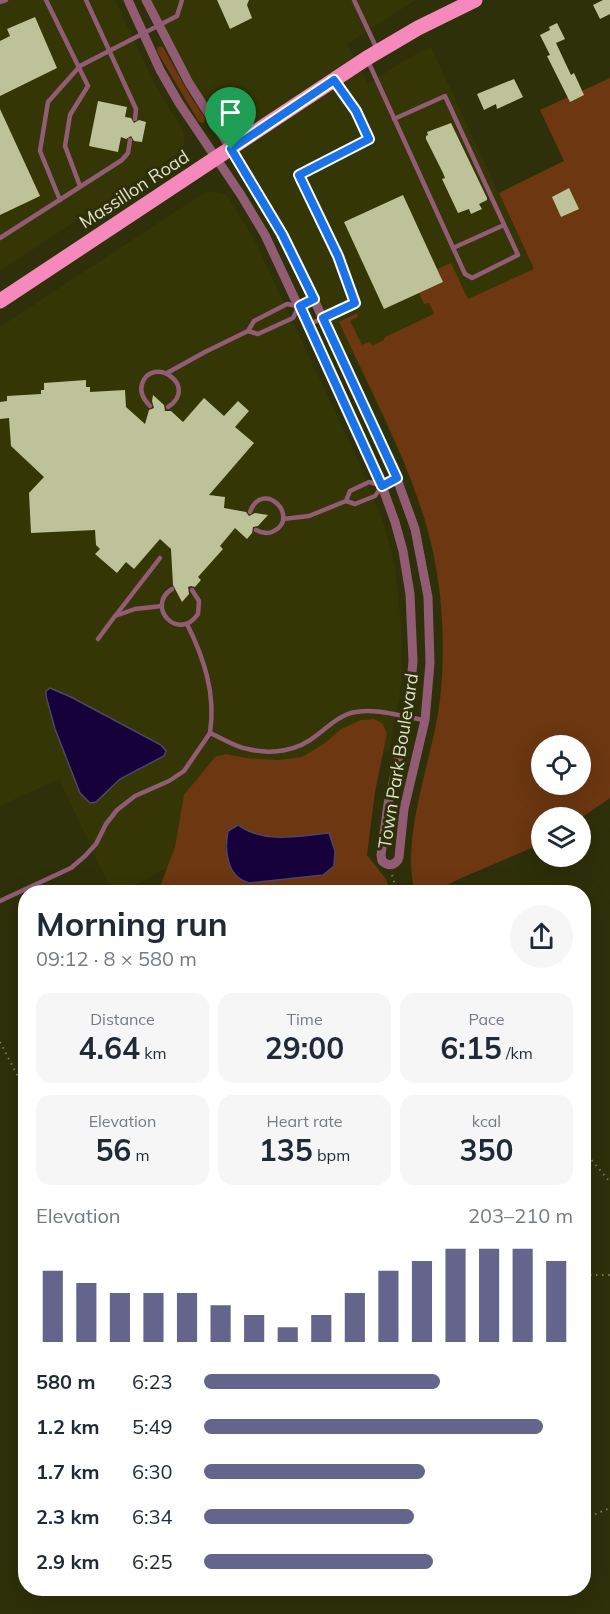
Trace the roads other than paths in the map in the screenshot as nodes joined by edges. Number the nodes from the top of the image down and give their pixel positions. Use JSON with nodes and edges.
{"nodes":[{"id":1,"x":6,"y":0,"type":"edge"},
{"id":2,"x":46,"y":0,"type":"edge"},
{"id":3,"x":86,"y":0,"type":"edge"},
{"id":4,"x":128,"y":0,"type":"edge"},
{"id":5,"x":146,"y":0,"type":"edge"},
{"id":6,"x":182,"y":0,"type":"edge"},
{"id":7,"x":354,"y":0,"type":"edge"},
{"id":8,"x":475,"y":0,"type":"edge"},
{"id":9,"x":0,"y":2,"type":"edge"},
{"id":10,"x":159,"y":26,"type":"junction"},
{"id":11,"x":143,"y":34,"type":"junction"},
{"id":12,"x":108,"y":52,"type":"junction"},
{"id":13,"x":372,"y":55,"type":"junction"},
{"id":14,"x":80,"y":66,"type":"junction"},
{"id":15,"x":334,"y":80,"type":"junction"},
{"id":16,"x":135,"y":119,"type":"dead end"},
{"id":17,"x":394,"y":119,"type":"junction"},
{"id":18,"x":130,"y":140,"type":"dead end"},
{"id":19,"x":231,"y":149,"type":"junction"},
{"id":20,"x":216,"y":159,"type":"junction"},
{"id":21,"x":80,"y":186,"type":"junction"},
{"id":22,"x":60,"y":200,"type":"junction"},
{"id":23,"x":504,"y":225,"type":"junction"},
{"id":24,"x":0,"y":238,"type":"edge"},
{"id":25,"x":453,"y":248,"type":"junction"},
{"id":26,"x":314,"y":299,"type":"junction"},
{"id":27,"x":0,"y":300,"type":"edge"},
{"id":28,"x":300,"y":306,"type":"junction"},
{"id":29,"x":323,"y":318,"type":"junction"},
{"id":30,"x":308,"y":325,"type":"junction"},
{"id":31,"x":248,"y":331,"type":"junction"},
{"id":32,"x":167,"y":373,"type":"junction"},
{"id":33,"x":150,"y":406,"type":"dead end"},
{"id":34,"x":168,"y":407,"type":"dead end"},
{"id":35,"x":397,"y":478,"type":"junction"},
{"id":36,"x":382,"y":486,"type":"junction"},
{"id":37,"x":346,"y":501,"type":"junction"},
{"id":38,"x":250,"y":512,"type":"dead end"},
{"id":39,"x":283,"y":519,"type":"junction"},
{"id":40,"x":255,"y":530,"type":"dead end"},
{"id":41,"x":160,"y":558,"type":"dead end"},
{"id":42,"x":172,"y":589,"type":"dead end"},
{"id":43,"x":192,"y":590,"type":"dead end"},
{"id":44,"x":162,"y":606,"type":"junction"},
{"id":45,"x":115,"y":616,"type":"junction"},
{"id":46,"x":187,"y":624,"type":"junction"},
{"id":47,"x":98,"y":639,"type":"dead end"},
{"id":48,"x":408,"y":718,"type":"junction"},
{"id":49,"x":425,"y":720,"type":"junction"},
{"id":50,"x":210,"y":733,"type":"junction"},
{"id":51,"x":34,"y":885,"type":"edge"},
{"id":52,"x":18,"y":893,"type":"edge"},
{"id":53,"x":0,"y":901,"type":"edge"}],
"edges":[{"from":1,"to":9,"type":"lane"},
{"from":2,"to":14,"type":"lane"},
{"from":3,"to":12,"type":"lane"},
{"from":4,"to":11,"type":"street","name":"Town Park Boulevard"},
{"from":5,"to":10,"type":"street","name":"Town Park Boulevard"},
{"from":6,"to":10,"type":"lane"},
{"from":7,"to":13,"type":"lane"},
{"from":8,"to":13,"type":"main road","name":"Massillon Road"},
{"from":10,"to":11,"type":"lane"},
{"from":10,"to":19,"type":"street","name":"Town Park Boulevard"},
{"from":11,"to":12,"type":"lane"},
{"from":11,"to":20,"type":"street","name":"Town Park Boulevard"},
{"from":12,"to":14,"type":"lane"},
{"from":12,"to":16,"type":"lane"},
{"from":13,"to":15,"type":"main road","name":"Massillon Road"},
{"from":13,"to":17,"type":"lane"},
{"from":14,"to":21,"type":"lane"},
{"from":14,"to":22,"type":"lane"},
{"from":15,"to":19,"type":"main road","name":"Massillon Road"},
{"from":15,"to":29,"type":"lane"},
{"from":17,"to":23,"type":"lane"},
{"from":17,"to":25,"type":"lane"},
{"from":18,"to":21,"type":"lane"},
{"from":19,"to":20,"type":"main road","name":"Massillon Road"},
{"from":19,"to":26,"type":"street","name":"Town Park Boulevard"},
{"from":20,"to":27,"type":"main road","name":"Massillon Road"},
{"from":20,"to":28,"type":"street","name":"Town Park Boulevard"},
{"from":21,"to":22,"type":"lane"},
{"from":22,"to":24,"type":"lane"},
{"from":23,"to":25,"type":"lane"},
{"from":23,"to":25,"type":"lane"},
{"from":26,"to":28,"type":"lane"},
{"from":26,"to":29,"type":"street","name":"Town Park Boulevard"},
{"from":28,"to":30,"type":"street","name":"Town Park Boulevard"},
{"from":28,"to":31,"type":"lane"},
{"from":28,"to":31,"type":"lane"},
{"from":29,"to":30,"type":"lane"},
{"from":29,"to":35,"type":"street","name":"Town Park Boulevard"},
{"from":30,"to":36,"type":"street","name":"Town Park Boulevard"},
{"from":31,"to":32,"type":"lane"},
{"from":32,"to":33,"type":"lane"},
{"from":32,"to":34,"type":"lane"},
{"from":35,"to":36,"type":"lane"},
{"from":35,"to":49,"type":"street","name":"Town Park Boulevard"},
{"from":36,"to":37,"type":"lane"},
{"from":36,"to":37,"type":"lane"},
{"from":36,"to":48,"type":"street","name":"Town Park Boulevard"},
{"from":37,"to":39,"type":"lane"},
{"from":38,"to":39,"type":"lane"},
{"from":39,"to":40,"type":"lane"},
{"from":41,"to":45,"type":"lane"},
{"from":42,"to":44,"type":"lane"},
{"from":43,"to":46,"type":"lane"},
{"from":44,"to":45,"type":"lane"},
{"from":44,"to":46,"type":"lane"},
{"from":45,"to":47,"type":"lane"},
{"from":46,"to":50,"type":"lane"},
{"from":48,"to":49,"type":"lane"},
{"from":48,"to":49,"type":"street","name":"Town Park Boulevard"},
{"from":48,"to":50,"type":"lane"},
{"from":50,"to":51,"type":"lane"},
{"from":52,"to":53,"type":"lane"}]}
